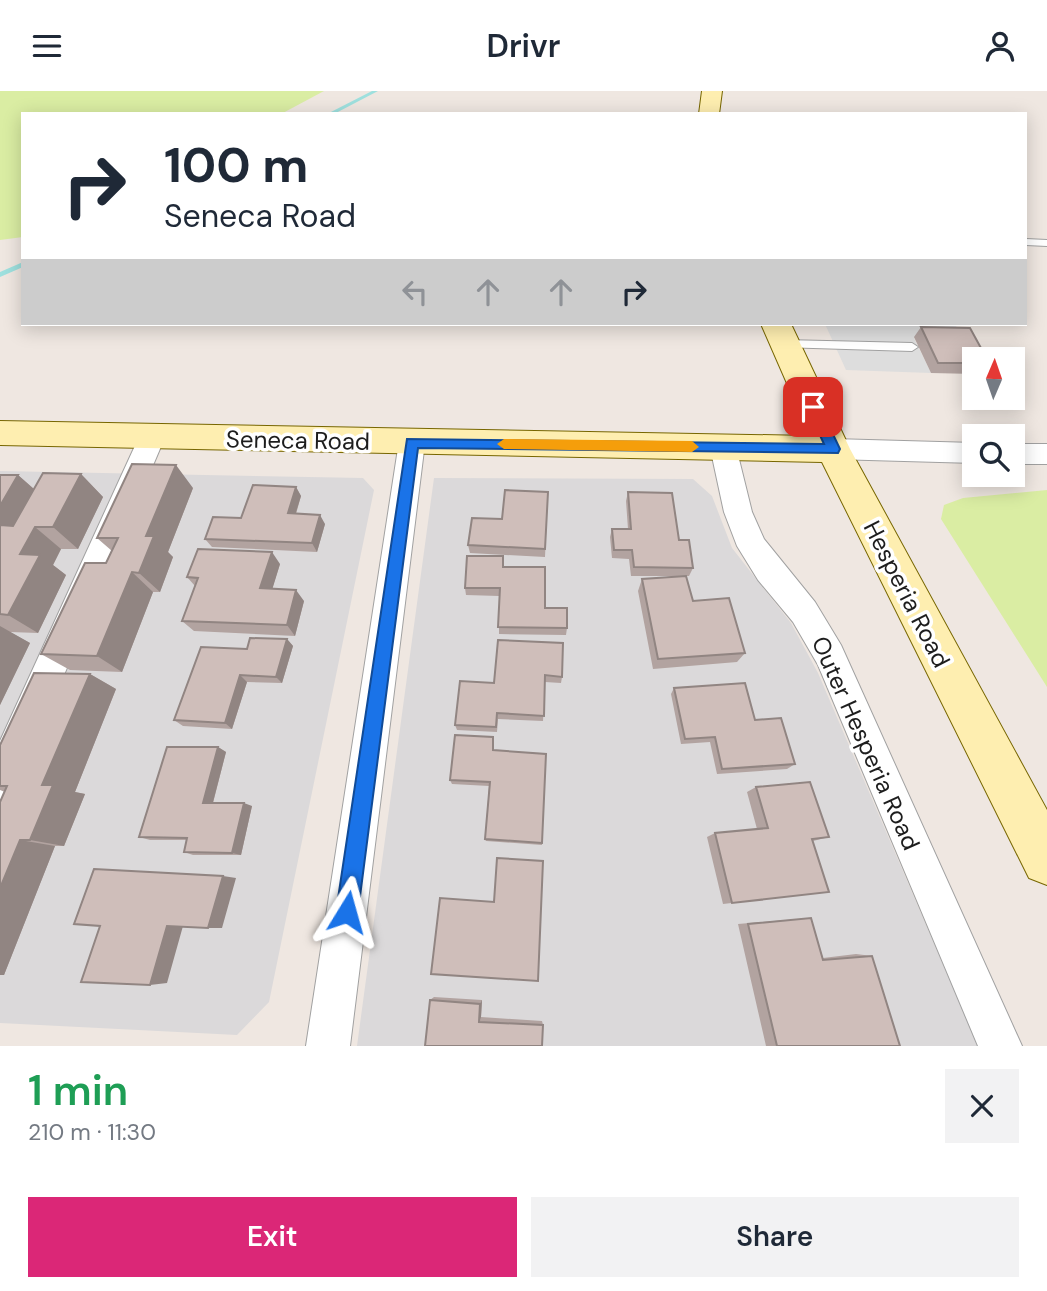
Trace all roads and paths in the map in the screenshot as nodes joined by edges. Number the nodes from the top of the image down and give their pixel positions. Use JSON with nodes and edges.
{"nodes":[{"id":1,"x":712,"y":91,"type":"edge"},
{"id":2,"x":709,"y":112,"type":"edge"},
{"id":3,"x":1027,"y":242,"type":"edge"},
{"id":4,"x":1047,"y":243,"type":"edge"},
{"id":5,"x":780,"y":334,"type":"edge"},
{"id":6,"x":912,"y":347,"type":"dead end"},
{"id":7,"x":0,"y":433,"type":"edge"},
{"id":8,"x":152,"y":437,"type":"junction"},
{"id":9,"x":412,"y":442,"type":"junction"},
{"id":10,"x":723,"y":447,"type":"junction"},
{"id":11,"x":833,"y":449,"type":"junction"},
{"id":12,"x":962,"y":453,"type":"edge"},
{"id":13,"x":1025,"y":454,"type":"edge"},
{"id":14,"x":1047,"y":454,"type":"edge"},
{"id":15,"x":0,"y":782,"type":"edge"},
{"id":16,"x":1047,"y":860,"type":"edge"},
{"id":17,"x":328,"y":1046,"type":"edge"},
{"id":18,"x":1000,"y":1046,"type":"edge"}],
"edges":[{"from":1,"to":2,"type":"main road"},
{"from":3,"to":4,"type":"lane"},
{"from":5,"to":6,"type":"lane"},
{"from":5,"to":11,"type":"main road","name":"Hesperia Road"},
{"from":7,"to":8,"type":"main road","name":"Seneca Road"},
{"from":8,"to":9,"type":"main road","name":"Seneca Road"},
{"from":8,"to":15,"type":"street"},
{"from":9,"to":10,"type":"main road","name":"Seneca Road"},
{"from":9,"to":17,"type":"street"},
{"from":10,"to":11,"type":"main road","name":"Seneca Road"},
{"from":10,"to":18,"type":"street","name":"Outer Hesperia Road"},
{"from":11,"to":12,"type":"street","name":"Seneca Road"},
{"from":11,"to":16,"type":"main road","name":"Hesperia Road"},
{"from":13,"to":14,"type":"street"}]}
